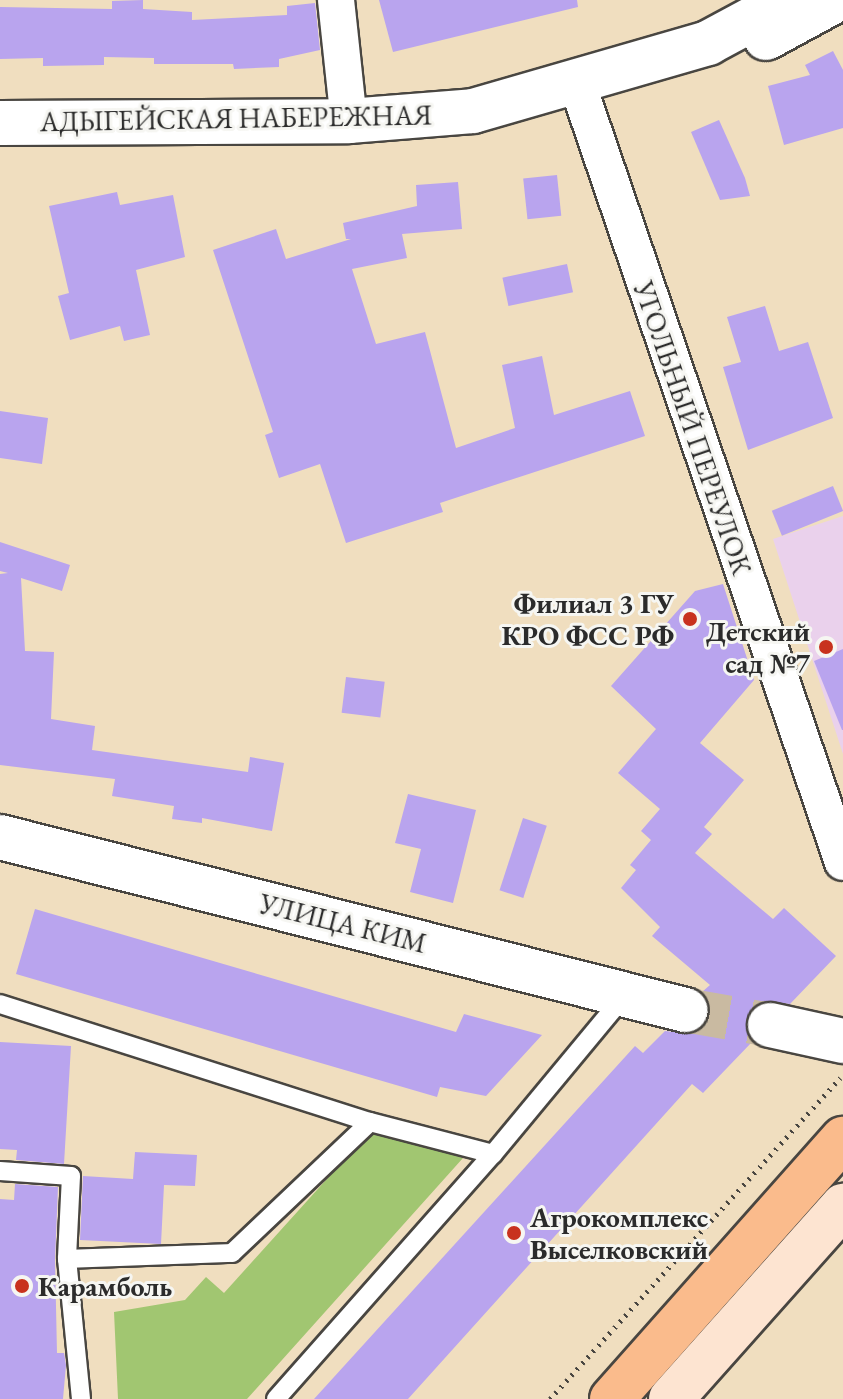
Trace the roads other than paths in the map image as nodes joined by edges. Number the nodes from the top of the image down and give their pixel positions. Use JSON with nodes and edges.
{"nodes":[{"id":1,"x":336,"y":0,"type":"edge"},
{"id":2,"x":788,"y":0,"type":"edge"},
{"id":3,"x":836,"y":0,"type":"edge"},
{"id":4,"x":737,"y":30,"type":"junction"},
{"id":5,"x":577,"y":83,"type":"junction"},
{"id":6,"x":349,"y":121,"type":"junction"},
{"id":7,"x":0,"y":123,"type":"edge"},
{"id":8,"x":0,"y":837,"type":"edge"},
{"id":9,"x":843,"y":862,"type":"edge"},
{"id":10,"x":625,"y":994,"type":"junction"},
{"id":11,"x":0,"y":1004,"type":"edge"},
{"id":12,"x":685,"y":1010,"type":"tunnel mouth"},
{"id":13,"x":770,"y":1025,"type":"tunnel mouth"},
{"id":14,"x":843,"y":1041,"type":"edge"},
{"id":15,"x":370,"y":1122,"type":"junction"},
{"id":16,"x":843,"y":1139,"type":"edge"},
{"id":17,"x":493,"y":1154,"type":"junction"},
{"id":18,"x":0,"y":1171,"type":"edge"},
{"id":19,"x":843,"y":1206,"type":"edge"},
{"id":20,"x":67,"y":1259,"type":"junction"},
{"id":21,"x":81,"y":1399,"type":"edge"},
{"id":22,"x":276,"y":1399,"type":"edge"},
{"id":23,"x":612,"y":1399,"type":"edge"},
{"id":24,"x":671,"y":1399,"type":"edge"}],
"edges":[{"from":1,"to":6,"type":"street"},
{"from":2,"to":4,"type":"street","name":"АДЫГЕЙСКАЯ НАБЕРЕЖНАЯ"},
{"from":3,"to":4,"type":"street"},
{"from":4,"to":5,"type":"street","name":"АДЫГЕЙСКАЯ НАБЕРЕЖНАЯ"},
{"from":5,"to":6,"type":"street","name":"АДЫГЕЙСКАЯ НАБЕРЕЖНАЯ"},
{"from":5,"to":9,"type":"street","name":"УГОЛЬНЫЙ ПЕРЕУЛОК"},
{"from":6,"to":7,"type":"street","name":"АДЫГЕЙСКАЯ НАБЕРЕЖНАЯ"},
{"from":8,"to":10,"type":"street","name":"УЛИЦА КИМ"},
{"from":10,"to":12,"type":"street","name":"УЛИЦА КИМ"},
{"from":10,"to":17,"type":"lane"},
{"from":11,"to":15,"type":"lane"},
{"from":13,"to":14,"type":"street"},
{"from":15,"to":17,"type":"lane"},
{"from":15,"to":20,"type":"lane"},
{"from":16,"to":23,"type":"main road"},
{"from":17,"to":22,"type":"lane"},
{"from":18,"to":20,"type":"lane"},
{"from":19,"to":24,"type":"main road"},
{"from":20,"to":21,"type":"lane"}]}
